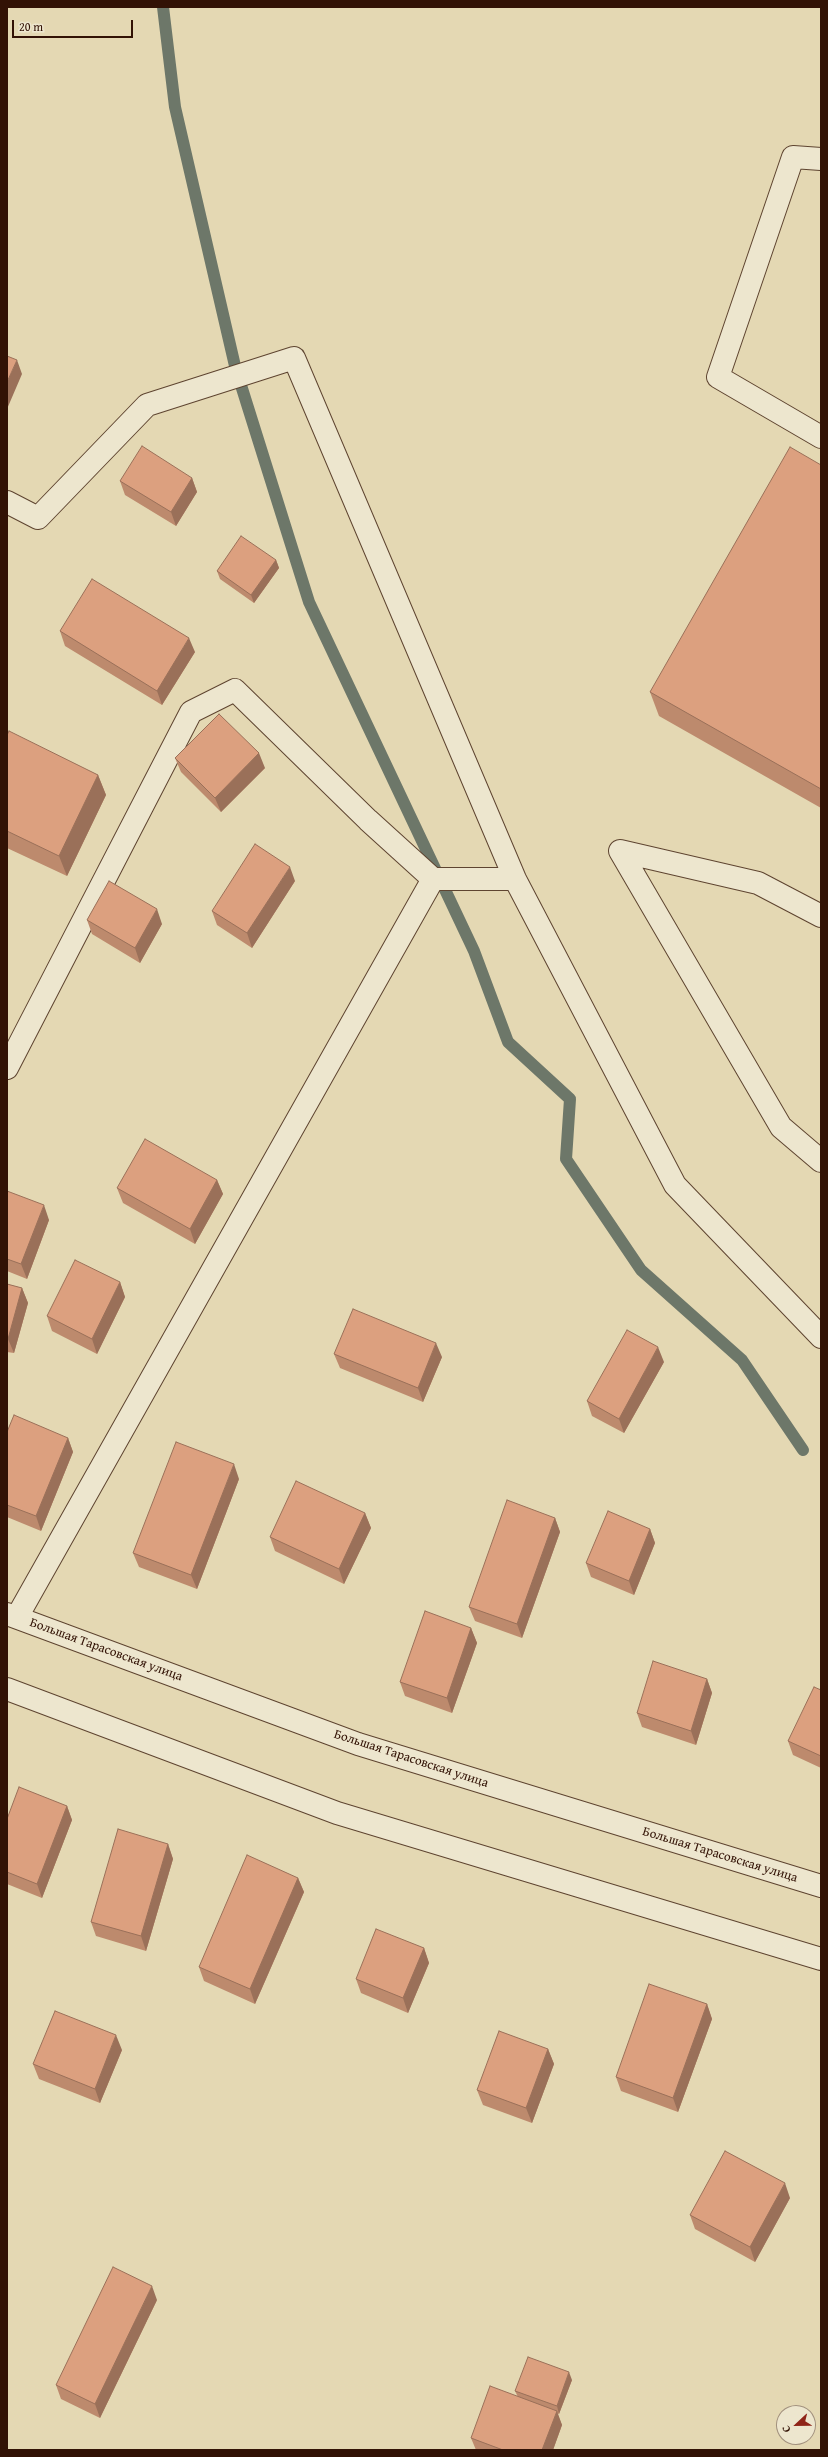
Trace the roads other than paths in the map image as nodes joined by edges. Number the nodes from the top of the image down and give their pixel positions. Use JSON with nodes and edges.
{"nodes":[{"id":1,"x":821,"y":159,"type":"edge"},
{"id":2,"x":821,"y":437,"type":"edge"},
{"id":3,"x":7,"y":502,"type":"edge"},
{"id":4,"x":433,"y":879,"type":"junction"},
{"id":5,"x":515,"y":879,"type":"junction"},
{"id":6,"x":821,"y":916,"type":"edge"},
{"id":7,"x":7,"y":1068,"type":"edge"},
{"id":8,"x":821,"y":1161,"type":"edge"},
{"id":9,"x":821,"y":1337,"type":"edge"},
{"id":10,"x":12,"y":1616,"type":"edge"},
{"id":11,"x":7,"y":1689,"type":"edge"},
{"id":12,"x":821,"y":1886,"type":"edge"},
{"id":13,"x":821,"y":1958,"type":"edge"}],
"edges":[{"from":1,"to":2,"type":"street"},
{"from":3,"to":5,"type":"street"},
{"from":4,"to":5,"type":"street"},
{"from":4,"to":7,"type":"street"},
{"from":4,"to":10,"type":"street"},
{"from":5,"to":9,"type":"street"},
{"from":6,"to":8,"type":"street"},
{"from":10,"to":12,"type":"street","name":"Большая Тарасовская улица"},
{"from":11,"to":13,"type":"street"}]}
